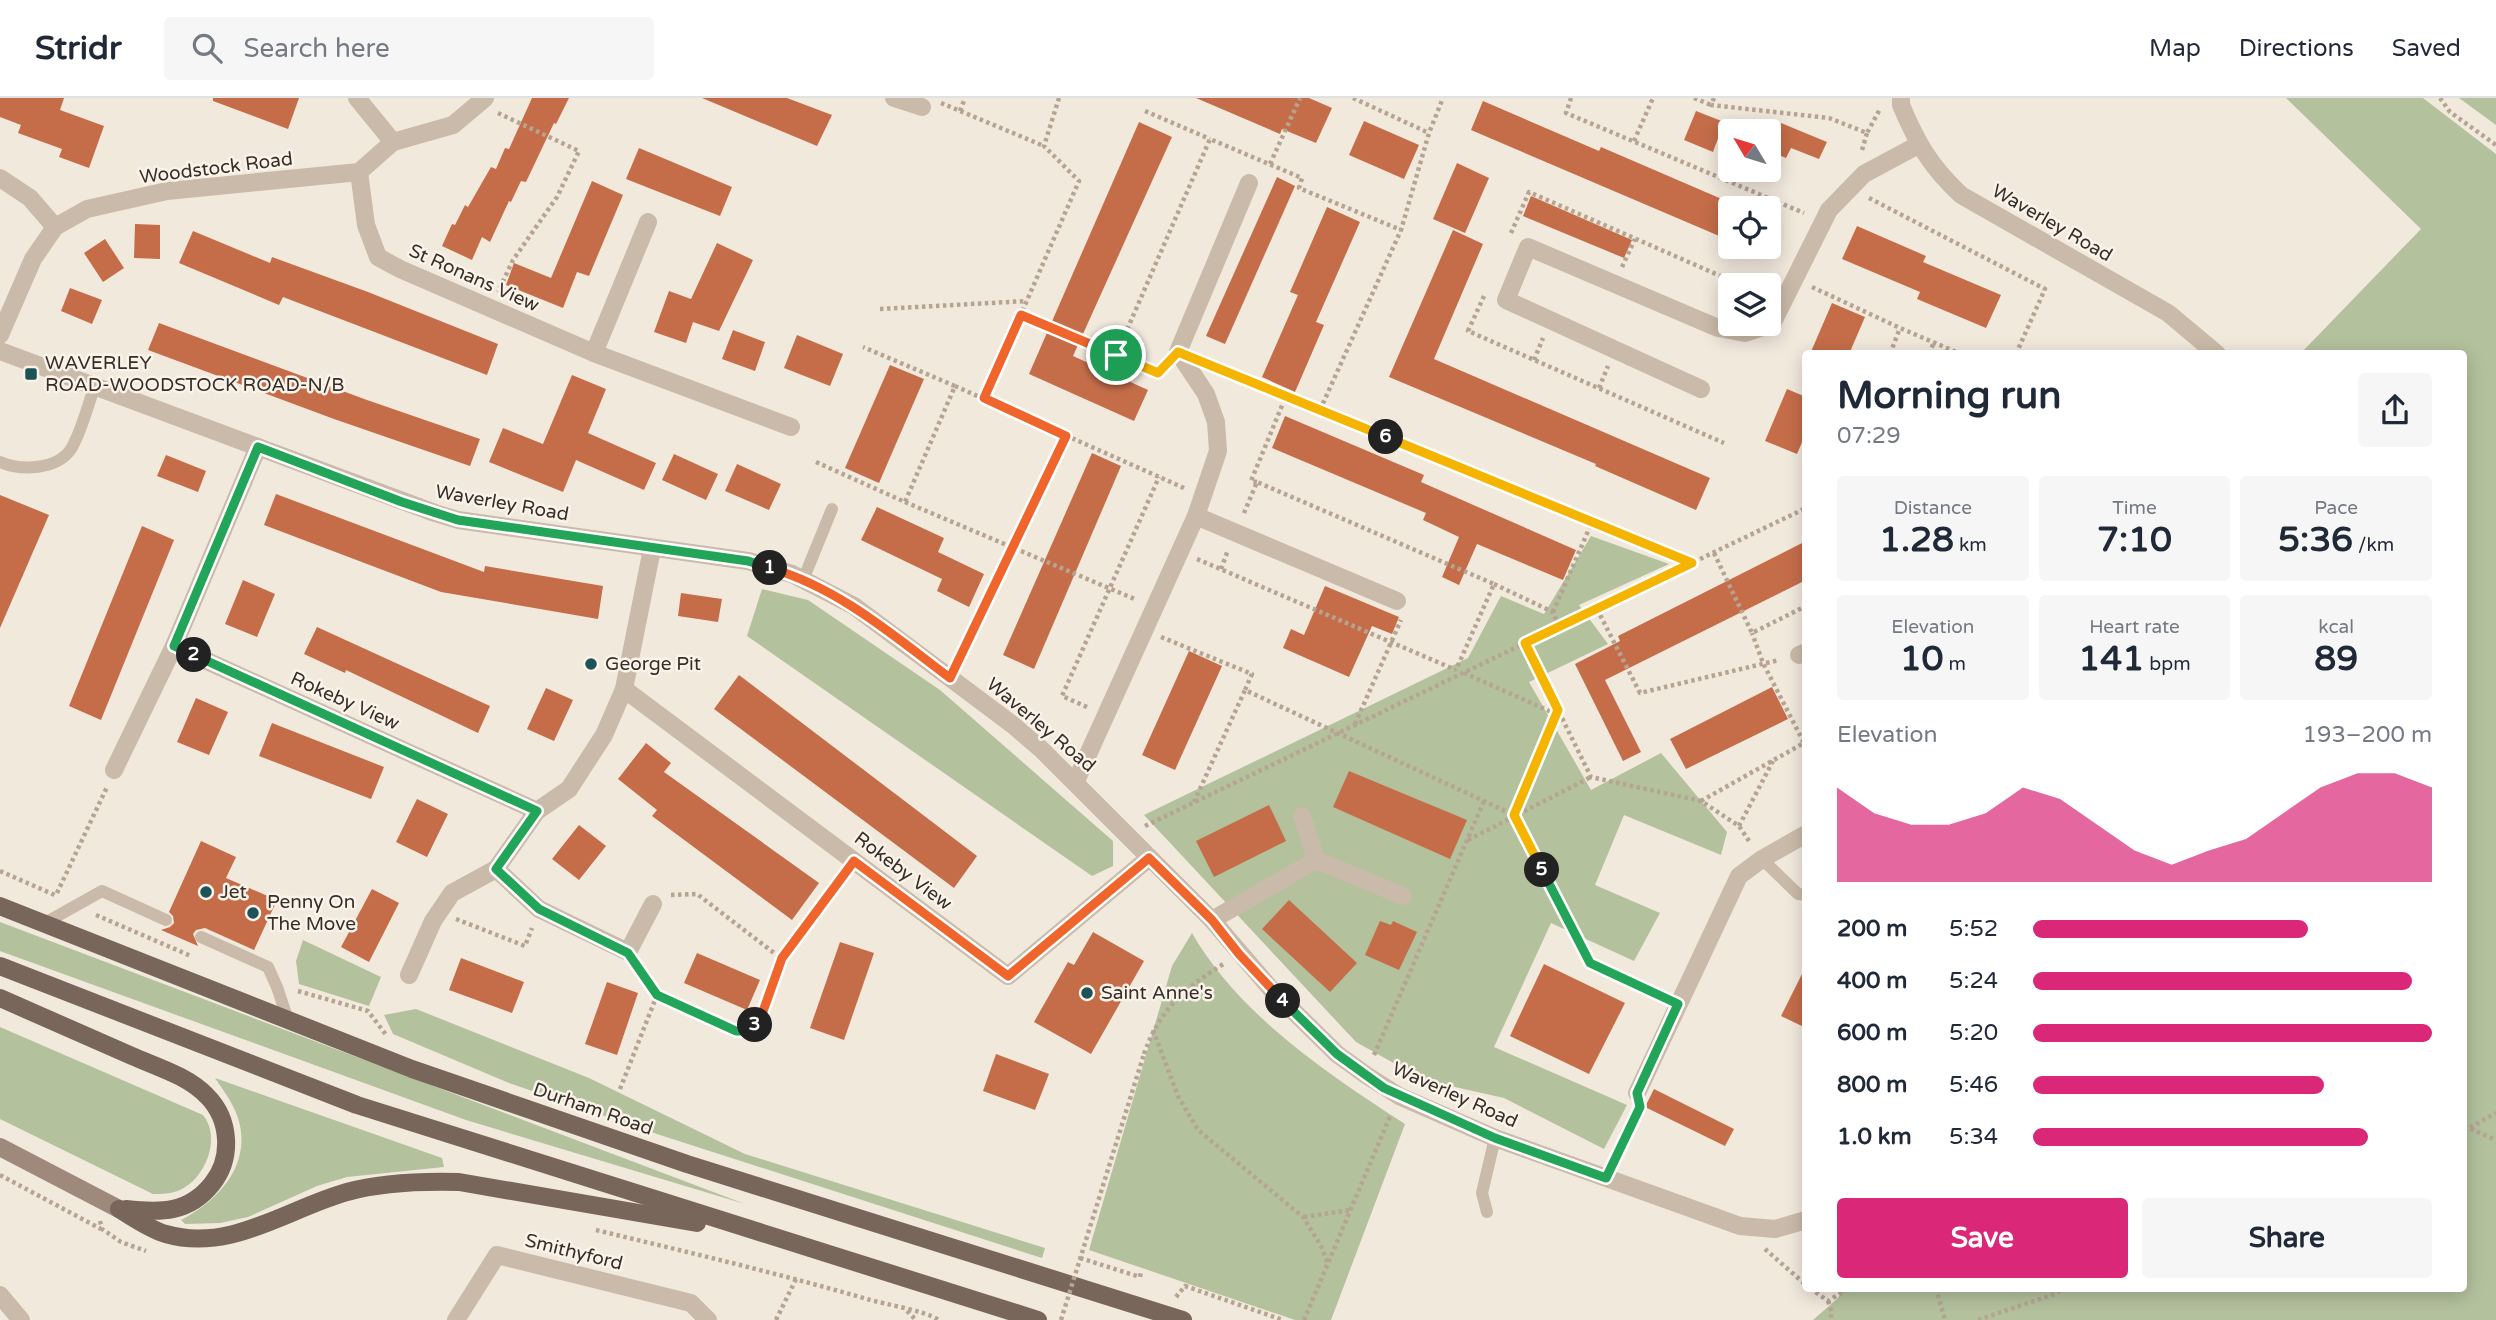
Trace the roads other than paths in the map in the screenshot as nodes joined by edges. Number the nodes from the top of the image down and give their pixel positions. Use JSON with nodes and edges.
{"nodes":[{"id":1,"x":357,"y":98,"type":"edge"},
{"id":2,"x":894,"y":98,"type":"edge"},
{"id":3,"x":1901,"y":98,"type":"edge"},
{"id":4,"x":484,"y":100,"type":"edge"},
{"id":5,"x":922,"y":107,"type":"road end"},
{"id":6,"x":393,"y":142,"type":"junction"},
{"id":7,"x":1918,"y":145,"type":"junction"},
{"id":8,"x":359,"y":172,"type":"junction"},
{"id":9,"x":0,"y":177,"type":"edge"},
{"id":10,"x":1249,"y":183,"type":"dead end"},
{"id":11,"x":648,"y":222,"type":"dead end"},
{"id":12,"x":55,"y":227,"type":"junction"},
{"id":13,"x":0,"y":335,"type":"edge"},
{"id":14,"x":2212,"y":350,"type":"edge"},
{"id":15,"x":0,"y":351,"type":"edge"},
{"id":16,"x":594,"y":354,"type":"junction"},
{"id":17,"x":95,"y":386,"type":"junction"},
{"id":18,"x":1701,"y":389,"type":"dead end"},
{"id":19,"x":791,"y":427,"type":"dead end"},
{"id":20,"x":258,"y":447,"type":"junction"},
{"id":21,"x":0,"y":462,"type":"edge"},
{"id":22,"x":832,"y":509,"type":"dead end"},
{"id":23,"x":1196,"y":516,"type":"junction"},
{"id":24,"x":652,"y":549,"type":"junction"},
{"id":25,"x":803,"y":580,"type":"junction"},
{"id":26,"x":1397,"y":601,"type":"road end"},
{"id":27,"x":174,"y":646,"type":"junction"},
{"id":28,"x":624,"y":689,"type":"junction"},
{"id":29,"x":114,"y":770,"type":"road end"},
{"id":30,"x":1076,"y":781,"type":"junction"},
{"id":31,"x":537,"y":811,"type":"junction"},
{"id":32,"x":1302,"y":816,"type":"dead end"},
{"id":33,"x":1802,"y":836,"type":"edge"},
{"id":34,"x":1149,"y":858,"type":"junction"},
{"id":35,"x":1762,"y":859,"type":"junction"},
{"id":36,"x":1316,"y":860,"type":"junction"},
{"id":37,"x":496,"y":869,"type":"junction"},
{"id":38,"x":1802,"y":894,"type":"edge"},
{"id":39,"x":1403,"y":896,"type":"dead end"},
{"id":40,"x":653,"y":904,"type":"road end"},
{"id":41,"x":0,"y":906,"type":"edge"},
{"id":42,"x":166,"y":920,"type":"dead end"},
{"id":43,"x":1212,"y":920,"type":"junction"},
{"id":44,"x":43,"y":924,"type":"junction"},
{"id":45,"x":201,"y":937,"type":"dead end"},
{"id":46,"x":0,"y":966,"type":"edge"},
{"id":47,"x":410,"y":975,"type":"dead end"},
{"id":48,"x":0,"y":998,"type":"edge"},
{"id":49,"x":288,"y":1020,"type":"junction"},
{"id":50,"x":1637,"y":1093,"type":"road end"},
{"id":51,"x":1495,"y":1138,"type":"junction"},
{"id":52,"x":0,"y":1147,"type":"edge"},
{"id":53,"x":119,"y":1209,"type":"junction"},
{"id":54,"x":1487,"y":1212,"type":"dead end"},
{"id":55,"x":1802,"y":1221,"type":"edge"},
{"id":56,"x":762,"y":1235,"type":"junction"},
{"id":57,"x":0,"y":1295,"type":"edge"},
{"id":58,"x":21,"y":1320,"type":"edge"},
{"id":59,"x":456,"y":1320,"type":"edge"},
{"id":60,"x":708,"y":1320,"type":"edge"},
{"id":61,"x":1038,"y":1320,"type":"edge"},
{"id":62,"x":1183,"y":1320,"type":"edge"}],
"edges":[{"from":1,"to":6,"type":"street"},
{"from":2,"to":5,"type":"street"},
{"from":3,"to":7,"type":"street","name":"Waverley Road"},
{"from":4,"to":6,"type":"street"},
{"from":6,"to":8,"type":"street"},
{"from":7,"to":14,"type":"street","name":"Waverley Road"},
{"from":7,"to":18,"type":"street"},
{"from":8,"to":12,"type":"street","name":"Woodstock Road"},
{"from":8,"to":16,"type":"street","name":"St Ronans View"},
{"from":9,"to":12,"type":"street"},
{"from":10,"to":23,"type":"street"},
{"from":11,"to":16,"type":"street"},
{"from":12,"to":13,"type":"street","name":"Woodstock Road"},
{"from":15,"to":17,"type":"street","name":"Waverley Road"},
{"from":16,"to":19,"type":"street","name":"St Ronans View"},
{"from":17,"to":20,"type":"street","name":"Waverley Road"},
{"from":17,"to":21,"type":"lane"},
{"from":20,"to":24,"type":"street","name":"Waverley Road"},
{"from":20,"to":27,"type":"street"},
{"from":22,"to":25,"type":"lane"},
{"from":23,"to":26,"type":"street"},
{"from":23,"to":30,"type":"street"},
{"from":24,"to":25,"type":"street","name":"Waverley Road"},
{"from":24,"to":28,"type":"street"},
{"from":25,"to":30,"type":"street","name":"Waverley Road"},
{"from":27,"to":29,"type":"street"},
{"from":27,"to":31,"type":"street","name":"Rokeby View"},
{"from":28,"to":31,"type":"street"},
{"from":28,"to":34,"type":"street","name":"Rokeby View"},
{"from":30,"to":34,"type":"street","name":"Waverley Road"},
{"from":31,"to":37,"type":"street"},
{"from":32,"to":36,"type":"street"},
{"from":33,"to":35,"type":"street"},
{"from":34,"to":43,"type":"street","name":"Waverley Road"},
{"from":35,"to":38,"type":"lane"},
{"from":35,"to":50,"type":"street"},
{"from":36,"to":39,"type":"street"},
{"from":36,"to":43,"type":"street"},
{"from":37,"to":40,"type":"street"},
{"from":37,"to":47,"type":"street"},
{"from":41,"to":44,"type":"main road","name":"Durham Road"},
{"from":42,"to":44,"type":"lane"},
{"from":43,"to":51,"type":"street","name":"Waverley Road"},
{"from":44,"to":49,"type":"main road","name":"Durham Road"},
{"from":45,"to":49,"type":"lane"},
{"from":46,"to":56,"type":"main road"},
{"from":48,"to":53,"type":"main road"},
{"from":49,"to":62,"type":"main road","name":"Durham Road"},
{"from":51,"to":54,"type":"lane"},
{"from":51,"to":55,"type":"street","name":"Waverley Road"},
{"from":52,"to":53,"type":"street"},
{"from":53,"to":56,"type":"main road"},
{"from":56,"to":61,"type":"main road"},
{"from":57,"to":58,"type":"street"},
{"from":59,"to":60,"type":"street","name":"Smithyford"}]}
